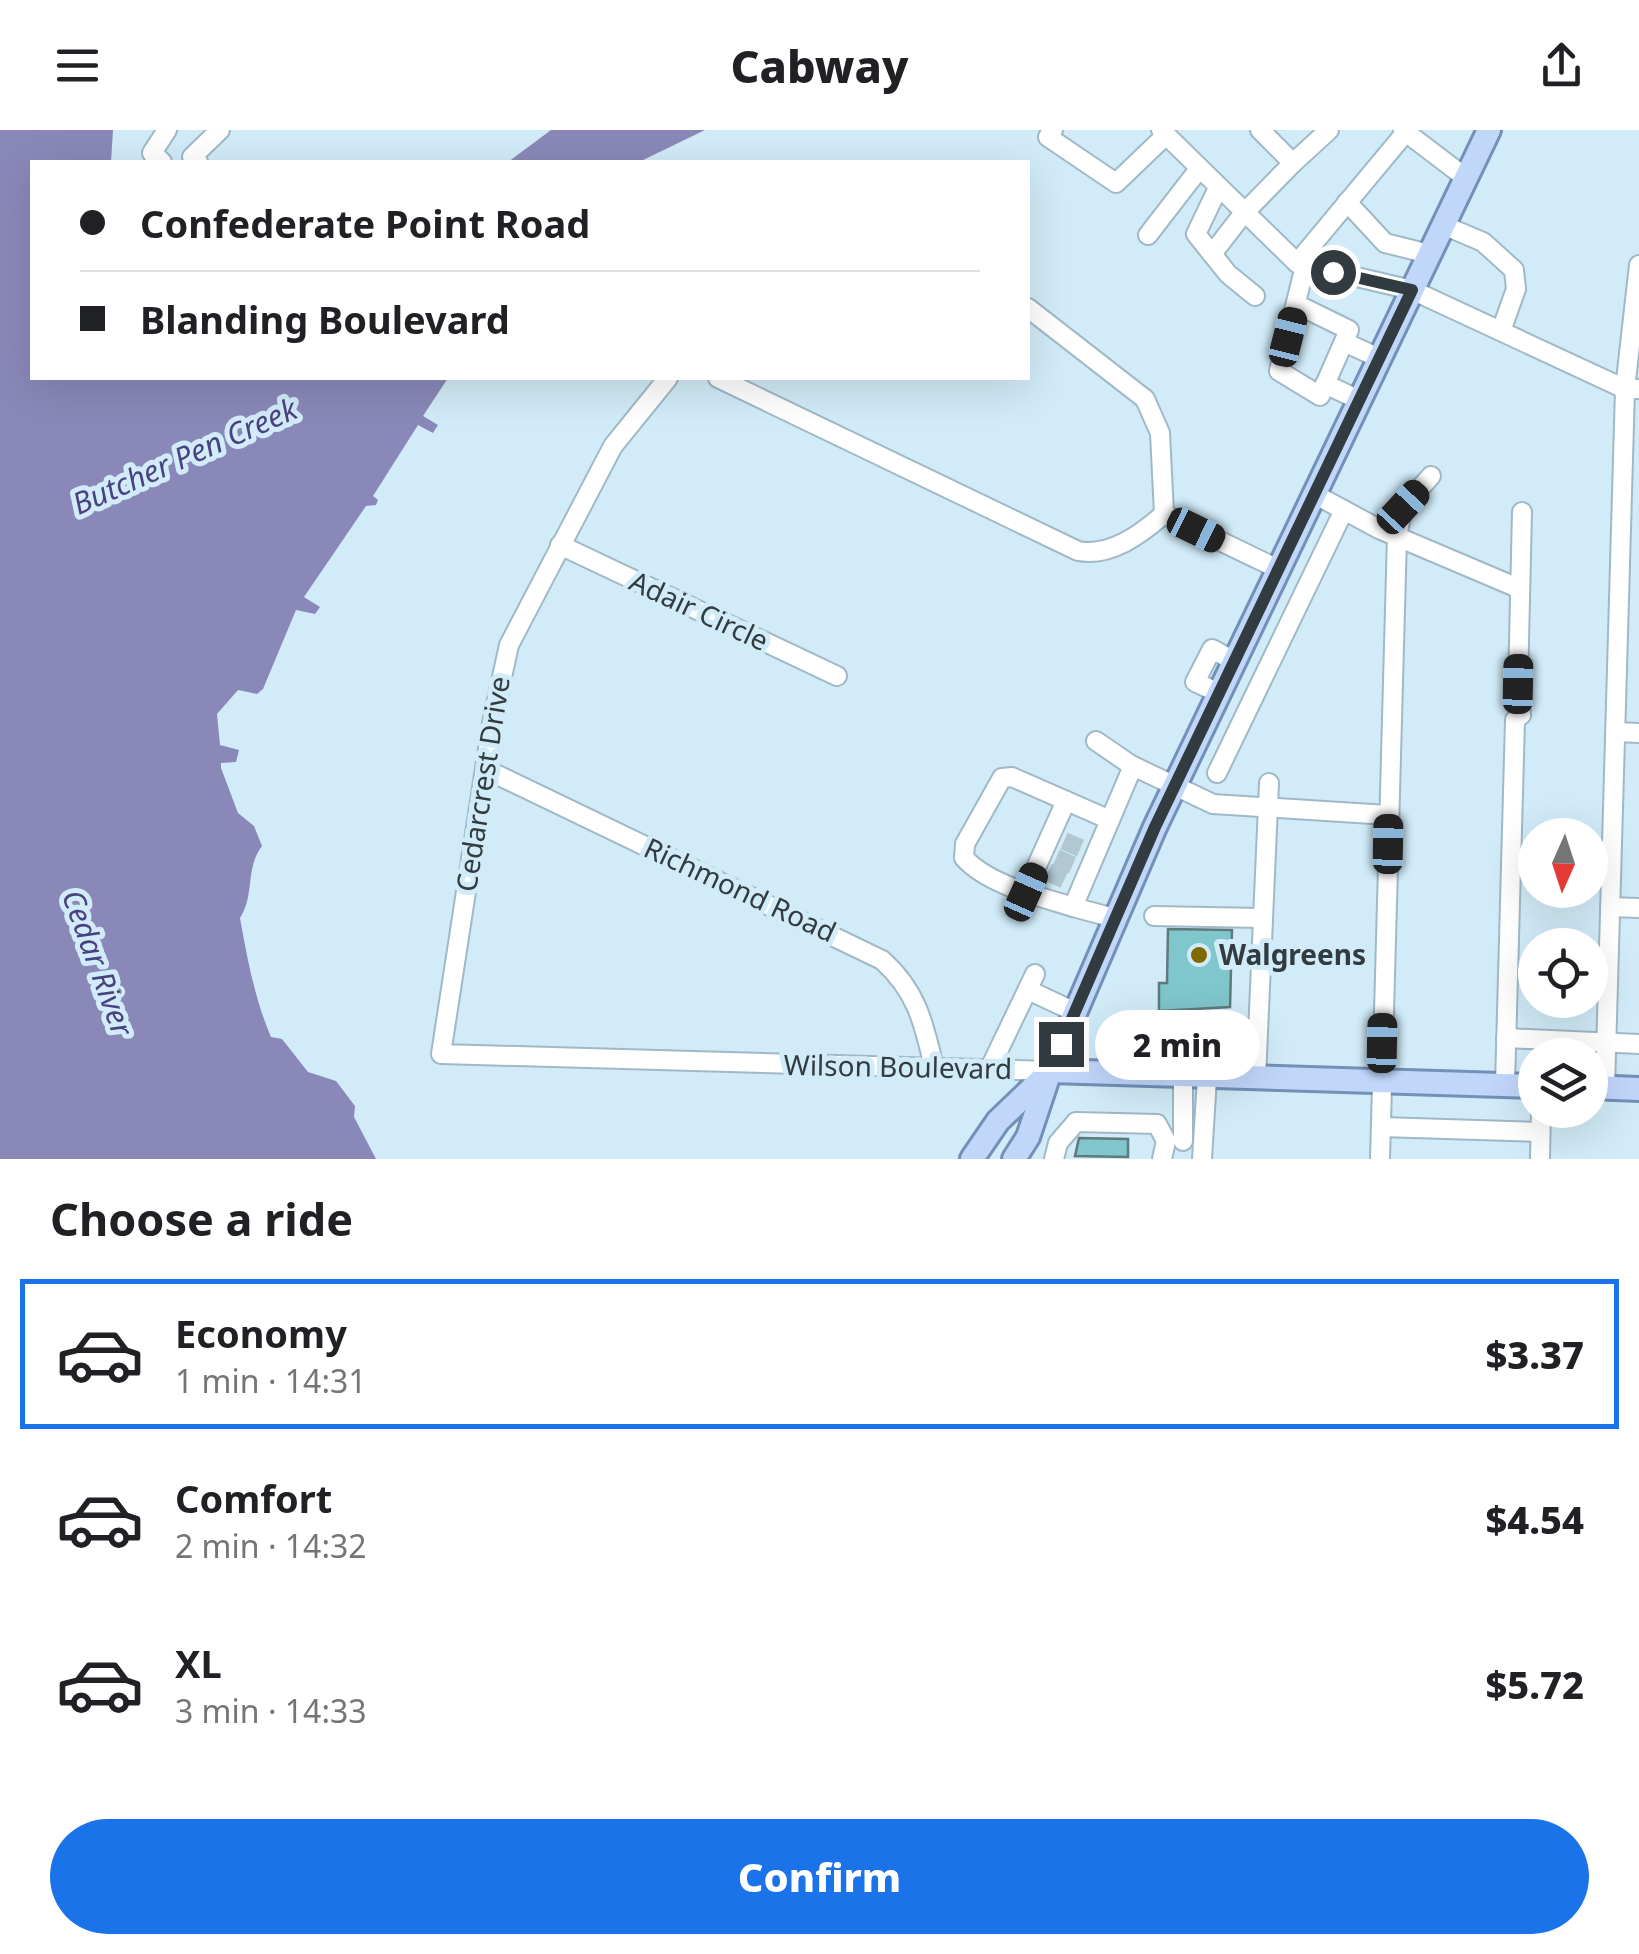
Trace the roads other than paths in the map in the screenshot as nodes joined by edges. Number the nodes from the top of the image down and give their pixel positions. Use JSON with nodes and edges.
{"nodes":[{"id":1,"x":167,"y":130,"type":"edge"},
{"id":2,"x":220,"y":130,"type":"edge"},
{"id":3,"x":1053,"y":130,"type":"edge"},
{"id":4,"x":1260,"y":130,"type":"edge"},
{"id":5,"x":1328,"y":130,"type":"edge"},
{"id":6,"x":1489,"y":130,"type":"edge"},
{"id":7,"x":1404,"y":131,"type":"edge"},
{"id":8,"x":1164,"y":133,"type":"edge"},
{"id":9,"x":160,"y":160,"type":"edge"},
{"id":10,"x":196,"y":160,"type":"edge"},
{"id":11,"x":1294,"y":163,"type":"junction"},
{"id":12,"x":1199,"y":169,"type":"junction"},
{"id":13,"x":1466,"y":178,"type":"junction"},
{"id":14,"x":1218,"y":188,"type":"junction"},
{"id":15,"x":1348,"y":202,"type":"junction"},
{"id":16,"x":1243,"y":214,"type":"junction"},
{"id":17,"x":1444,"y":225,"type":"junction"},
{"id":18,"x":1148,"y":235,"type":"dead end"},
{"id":19,"x":1212,"y":254,"type":"junction"},
{"id":20,"x":1429,"y":254,"type":"junction"},
{"id":21,"x":1301,"y":265,"type":"junction"},
{"id":22,"x":1639,"y":265,"type":"edge"},
{"id":23,"x":1412,"y":290,"type":"junction"},
{"id":24,"x":1256,"y":296,"type":"dead end"},
{"id":25,"x":1296,"y":304,"type":"junction"},
{"id":26,"x":1030,"y":310,"type":"edge"},
{"id":27,"x":1501,"y":330,"type":"junction"},
{"id":28,"x":1344,"y":342,"type":"junction"},
{"id":29,"x":1379,"y":358,"type":"junction"},
{"id":30,"x":666,"y":380,"type":"edge"},
{"id":31,"x":722,"y":380,"type":"edge"},
{"id":32,"x":1325,"y":384,"type":"junction"},
{"id":33,"x":1632,"y":389,"type":"edge"},
{"id":34,"x":1359,"y":400,"type":"junction"},
{"id":35,"x":1431,"y":476,"type":"dead end"},
{"id":36,"x":1314,"y":494,"type":"junction"},
{"id":37,"x":1344,"y":510,"type":"junction"},
{"id":38,"x":1522,"y":512,"type":"dead end"},
{"id":39,"x":1164,"y":514,"type":"junction"},
{"id":40,"x":1396,"y":536,"type":"junction"},
{"id":41,"x":560,"y":545,"type":"junction"},
{"id":42,"x":1278,"y":569,"type":"junction"},
{"id":43,"x":1518,"y":588,"type":"junction"},
{"id":44,"x":837,"y":676,"type":"dead end"},
{"id":45,"x":1616,"y":732,"type":"junction"},
{"id":46,"x":1639,"y":733,"type":"edge"},
{"id":47,"x":1096,"y":741,"type":"dead end"},
{"id":48,"x":1134,"y":766,"type":"junction"},
{"id":49,"x":485,"y":769,"type":"junction"},
{"id":50,"x":1216,"y":774,"type":"dead end"},
{"id":51,"x":1269,"y":784,"type":"dead end"},
{"id":52,"x":1174,"y":788,"type":"junction"},
{"id":53,"x":1066,"y":801,"type":"junction"},
{"id":54,"x":1268,"y":810,"type":"junction"},
{"id":55,"x":1388,"y":815,"type":"junction"},
{"id":56,"x":1110,"y":820,"type":"junction"},
{"id":57,"x":1026,"y":892,"type":"junction"},
{"id":58,"x":1073,"y":907,"type":"junction"},
{"id":59,"x":1610,"y":907,"type":"junction"},
{"id":60,"x":1639,"y":908,"type":"edge"},
{"id":61,"x":1154,"y":916,"type":"dead end"},
{"id":62,"x":1114,"y":918,"type":"junction"},
{"id":63,"x":1262,"y":918,"type":"junction"},
{"id":64,"x":1075,"y":1012,"type":"junction"},
{"id":65,"x":1506,"y":1038,"type":"junction"},
{"id":66,"x":1518,"y":1038,"type":"edge"},
{"id":67,"x":1606,"y":1038,"type":"edge"},
{"id":68,"x":1608,"y":1042,"type":"edge"},
{"id":69,"x":1639,"y":1044,"type":"edge"},
{"id":70,"x":441,"y":1054,"type":"joint"},
{"id":71,"x":934,"y":1067,"type":"junction"},
{"id":72,"x":988,"y":1070,"type":"junction"},
{"id":73,"x":1050,"y":1071,"type":"junction"},
{"id":74,"x":1195,"y":1077,"type":"junction"},
{"id":75,"x":1256,"y":1078,"type":"junction"},
{"id":76,"x":1382,"y":1082,"type":"junction"},
{"id":77,"x":1505,"y":1085,"type":"junction"},
{"id":78,"x":1518,"y":1085,"type":"edge"},
{"id":79,"x":1608,"y":1088,"type":"edge"},
{"id":80,"x":1639,"y":1089,"type":"edge"},
{"id":81,"x":1382,"y":1127,"type":"junction"},
{"id":82,"x":1540,"y":1128,"type":"edge"},
{"id":83,"x":1540,"y":1132,"type":"junction"},
{"id":84,"x":1170,"y":1147,"type":"edge"},
{"id":85,"x":1202,"y":1150,"type":"edge"},
{"id":86,"x":972,"y":1159,"type":"edge"},
{"id":87,"x":1014,"y":1159,"type":"edge"},
{"id":88,"x":1054,"y":1159,"type":"edge"},
{"id":89,"x":1380,"y":1159,"type":"edge"},
{"id":90,"x":1540,"y":1159,"type":"edge"}],
"edges":[{"from":1,"to":9,"type":"street"},
{"from":2,"to":10,"type":"street"},
{"from":3,"to":8,"type":"street"},
{"from":4,"to":11,"type":"street"},
{"from":5,"to":11,"type":"street"},
{"from":6,"to":13,"type":"main road"},
{"from":7,"to":13,"type":"street"},
{"from":7,"to":15,"type":"street"},
{"from":8,"to":12,"type":"street"},
{"from":11,"to":16,"type":"street"},
{"from":12,"to":14,"type":"street"},
{"from":12,"to":18,"type":"street"},
{"from":13,"to":17,"type":"main road"},
{"from":14,"to":16,"type":"street"},
{"from":14,"to":19,"type":"street"},
{"from":15,"to":20,"type":"street"},
{"from":15,"to":21,"type":"street"},
{"from":16,"to":19,"type":"street"},
{"from":16,"to":21,"type":"street"},
{"from":17,"to":20,"type":"main road"},
{"from":17,"to":27,"type":"street"},
{"from":19,"to":24,"type":"street"},
{"from":20,"to":23,"type":"main road"},
{"from":21,"to":23,"type":"street"},
{"from":21,"to":25,"type":"street"},
{"from":22,"to":33,"type":"street"},
{"from":23,"to":27,"type":"street"},
{"from":23,"to":29,"type":"main road"},
{"from":25,"to":28,"type":"street"},
{"from":25,"to":32,"type":"street"},
{"from":26,"to":39,"type":"street"},
{"from":27,"to":33,"type":"street"},
{"from":28,"to":29,"type":"street"},
{"from":28,"to":32,"type":"street"},
{"from":29,"to":34,"type":"main road"},
{"from":30,"to":41,"type":"street","name":"Cedarcrest Drive"},
{"from":31,"to":39,"type":"street"},
{"from":32,"to":34,"type":"street"},
{"from":33,"to":45,"type":"street"},
{"from":34,"to":36,"type":"main road"},
{"from":35,"to":40,"type":"street"},
{"from":36,"to":37,"type":"street"},
{"from":36,"to":42,"type":"main road"},
{"from":37,"to":40,"type":"street"},
{"from":37,"to":50,"type":"street"},
{"from":38,"to":43,"type":"street"},
{"from":39,"to":42,"type":"street"},
{"from":40,"to":43,"type":"street"},
{"from":40,"to":55,"type":"street"},
{"from":41,"to":44,"type":"street","name":"Adair Circle"},
{"from":41,"to":49,"type":"street","name":"Cedarcrest Drive"},
{"from":42,"to":52,"type":"main road"},
{"from":43,"to":65,"type":"street"},
{"from":45,"to":46,"type":"street"},
{"from":45,"to":59,"type":"street"},
{"from":47,"to":48,"type":"street"},
{"from":48,"to":52,"type":"street"},
{"from":48,"to":56,"type":"street"},
{"from":49,"to":70,"type":"street","name":"Cedarcrest Drive"},
{"from":49,"to":71,"type":"street","name":"Richmond Road"},
{"from":51,"to":54,"type":"street"},
{"from":52,"to":54,"type":"street"},
{"from":52,"to":62,"type":"main road"},
{"from":53,"to":56,"type":"street"},
{"from":53,"to":57,"type":"street"},
{"from":53,"to":57,"type":"street"},
{"from":54,"to":55,"type":"street"},
{"from":54,"to":63,"type":"street"},
{"from":55,"to":76,"type":"street"},
{"from":56,"to":58,"type":"street"},
{"from":57,"to":58,"type":"street"},
{"from":58,"to":62,"type":"street"},
{"from":59,"to":60,"type":"street"},
{"from":59,"to":67,"type":"street"},
{"from":61,"to":63,"type":"street"},
{"from":62,"to":64,"type":"main road"},
{"from":63,"to":75,"type":"street"},
{"from":64,"to":72,"type":"street"},
{"from":64,"to":73,"type":"main road"},
{"from":65,"to":66,"type":"street"},
{"from":65,"to":77,"type":"street"},
{"from":68,"to":69,"type":"street"},
{"from":70,"to":71,"type":"street","name":"Wilson Boulevard"},
{"from":71,"to":72,"type":"street","name":"Wilson Boulevard"},
{"from":72,"to":73,"type":"street","name":"Wilson Boulevard"},
{"from":73,"to":74,"type":"main road","name":"Wilson Boulevard"},
{"from":73,"to":86,"type":"main road"},
{"from":73,"to":87,"type":"main road"},
{"from":74,"to":75,"type":"main road","name":"Wilson Boulevard"},
{"from":74,"to":84,"type":"street"},
{"from":74,"to":85,"type":"street"},
{"from":75,"to":76,"type":"main road","name":"Wilson Boulevard"},
{"from":76,"to":77,"type":"main road","name":"Wilson Boulevard"},
{"from":76,"to":81,"type":"street"},
{"from":77,"to":78,"type":"main road","name":"Wilson Boulevard"},
{"from":79,"to":80,"type":"main road"},
{"from":81,"to":83,"type":"street"},
{"from":81,"to":89,"type":"street"},
{"from":82,"to":83,"type":"street"},
{"from":83,"to":90,"type":"street"},
{"from":84,"to":85,"type":"street"},
{"from":84,"to":88,"type":"street"}]}
